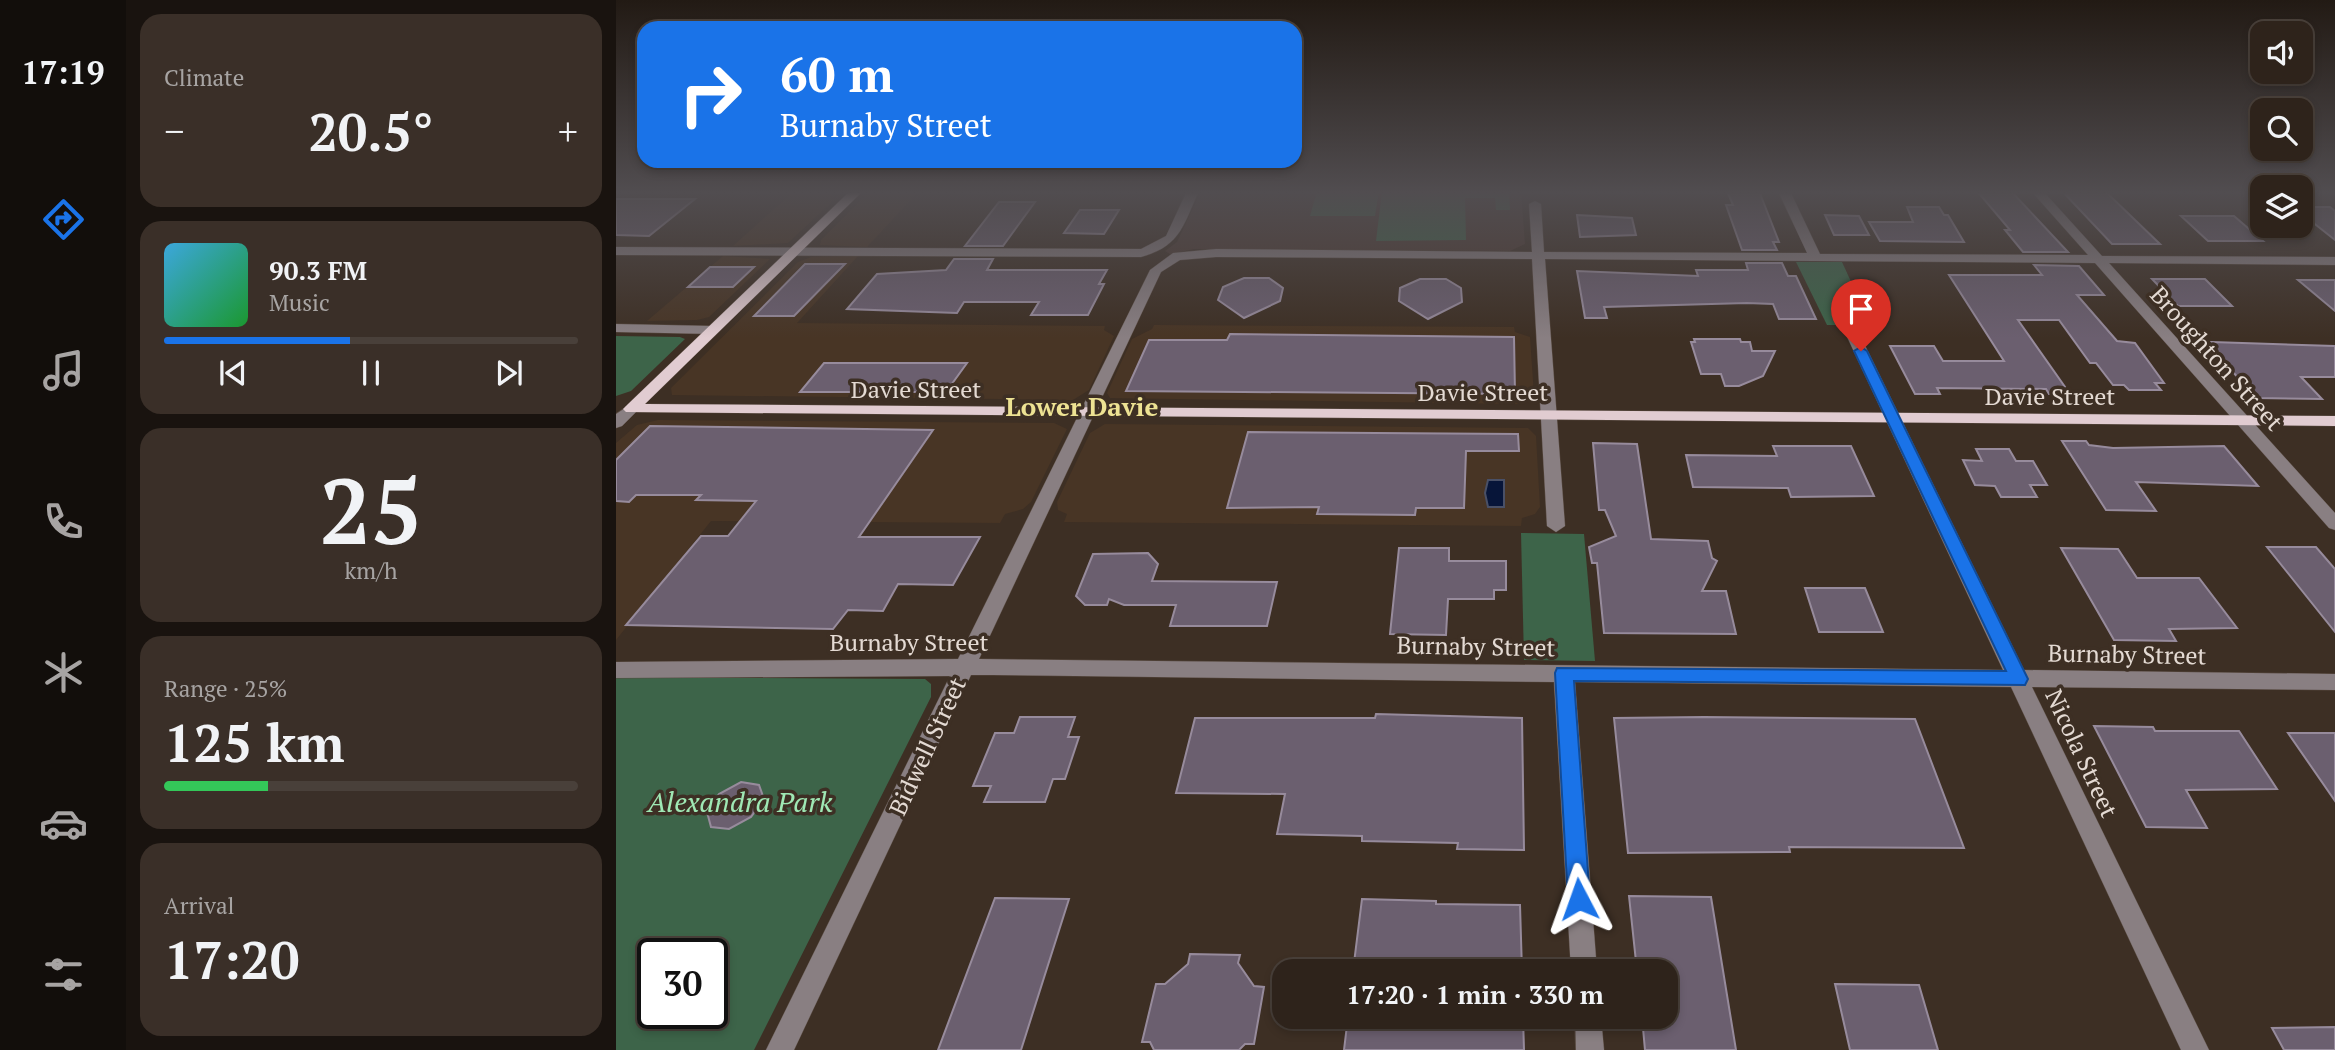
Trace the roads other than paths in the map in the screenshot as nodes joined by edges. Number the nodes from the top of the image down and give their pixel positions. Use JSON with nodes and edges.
{"nodes":[{"id":1,"x":806,"y":240,"type":"edge"},
{"id":2,"x":1171,"y":240,"type":"edge"},
{"id":3,"x":1536,"y":240,"type":"edge"},
{"id":4,"x":1807,"y":240,"type":"edge"},
{"id":5,"x":2080,"y":240,"type":"edge"},
{"id":6,"x":616,"y":251,"type":"edge"},
{"id":7,"x":794,"y":252,"type":"junction"},
{"id":8,"x":1536,"y":256,"type":"junction"},
{"id":9,"x":1815,"y":257,"type":"junction"},
{"id":10,"x":2097,"y":259,"type":"junction"},
{"id":11,"x":2335,"y":261,"type":"edge"},
{"id":12,"x":1849,"y":326,"type":"dead end"},
{"id":13,"x":616,"y":328,"type":"edge"},
{"id":14,"x":713,"y":330,"type":"junction"},
{"id":15,"x":631,"y":410,"type":"junction"},
{"id":16,"x":1088,"y":412,"type":"junction"},
{"id":17,"x":1549,"y":415,"type":"junction"},
{"id":18,"x":1892,"y":418,"type":"junction"},
{"id":19,"x":2243,"y":421,"type":"junction"},
{"id":20,"x":2335,"y":421,"type":"edge"},
{"id":21,"x":616,"y":423,"type":"edge"},
{"id":22,"x":2335,"y":524,"type":"edge"},
{"id":23,"x":1556,"y":526,"type":"dead end"},
{"id":24,"x":963,"y":667,"type":"junction"},
{"id":25,"x":616,"y":670,"type":"edge"},
{"id":26,"x":1564,"y":673,"type":"junction"},
{"id":27,"x":2019,"y":679,"type":"junction"},
{"id":28,"x":2335,"y":682,"type":"edge"},
{"id":29,"x":1583,"y":959,"type":"edge"},
{"id":30,"x":1589,"y":1029,"type":"edge"},
{"id":31,"x":780,"y":1050,"type":"edge"},
{"id":32,"x":1590,"y":1050,"type":"edge"},
{"id":33,"x":2195,"y":1050,"type":"edge"}],
"edges":[{"from":1,"to":7,"type":"main road"},
{"from":2,"to":7,"type":"street"},
{"from":3,"to":8,"type":"street"},
{"from":4,"to":9,"type":"street"},
{"from":5,"to":10,"type":"street","name":"Broughton Street"},
{"from":6,"to":7,"type":"street"},
{"from":7,"to":14,"type":"main road"},
{"from":8,"to":9,"type":"street"},
{"from":8,"to":16,"type":"street","name":"Bidwell Street"},
{"from":8,"to":17,"type":"street"},
{"from":9,"to":10,"type":"street"},
{"from":10,"to":11,"type":"street"},
{"from":10,"to":19,"type":"street","name":"Broughton Street"},
{"from":12,"to":18,"type":"street","name":"Nicola Street"},
{"from":13,"to":14,"type":"street"},
{"from":14,"to":15,"type":"main road"},
{"from":15,"to":16,"type":"main road","name":"Davie Street"},
{"from":15,"to":21,"type":"street"},
{"from":16,"to":17,"type":"main road","name":"Davie Street"},
{"from":16,"to":24,"type":"street","name":"Bidwell Street"},
{"from":17,"to":18,"type":"main road","name":"Davie Street"},
{"from":17,"to":23,"type":"street"},
{"from":18,"to":19,"type":"main road","name":"Davie Street"},
{"from":18,"to":27,"type":"street","name":"Nicola Street"},
{"from":19,"to":20,"type":"main road","name":"Davie Street"},
{"from":19,"to":22,"type":"street","name":"Broughton Street"},
{"from":24,"to":25,"type":"street","name":"Burnaby Street"},
{"from":24,"to":26,"type":"street","name":"Burnaby Street"},
{"from":24,"to":31,"type":"street","name":"Bidwell Street"},
{"from":26,"to":27,"type":"street","name":"Burnaby Street"},
{"from":26,"to":29,"type":"street"},
{"from":27,"to":28,"type":"street","name":"Burnaby Street"},
{"from":27,"to":33,"type":"street","name":"Nicola Street"},
{"from":30,"to":32,"type":"street"}]}
